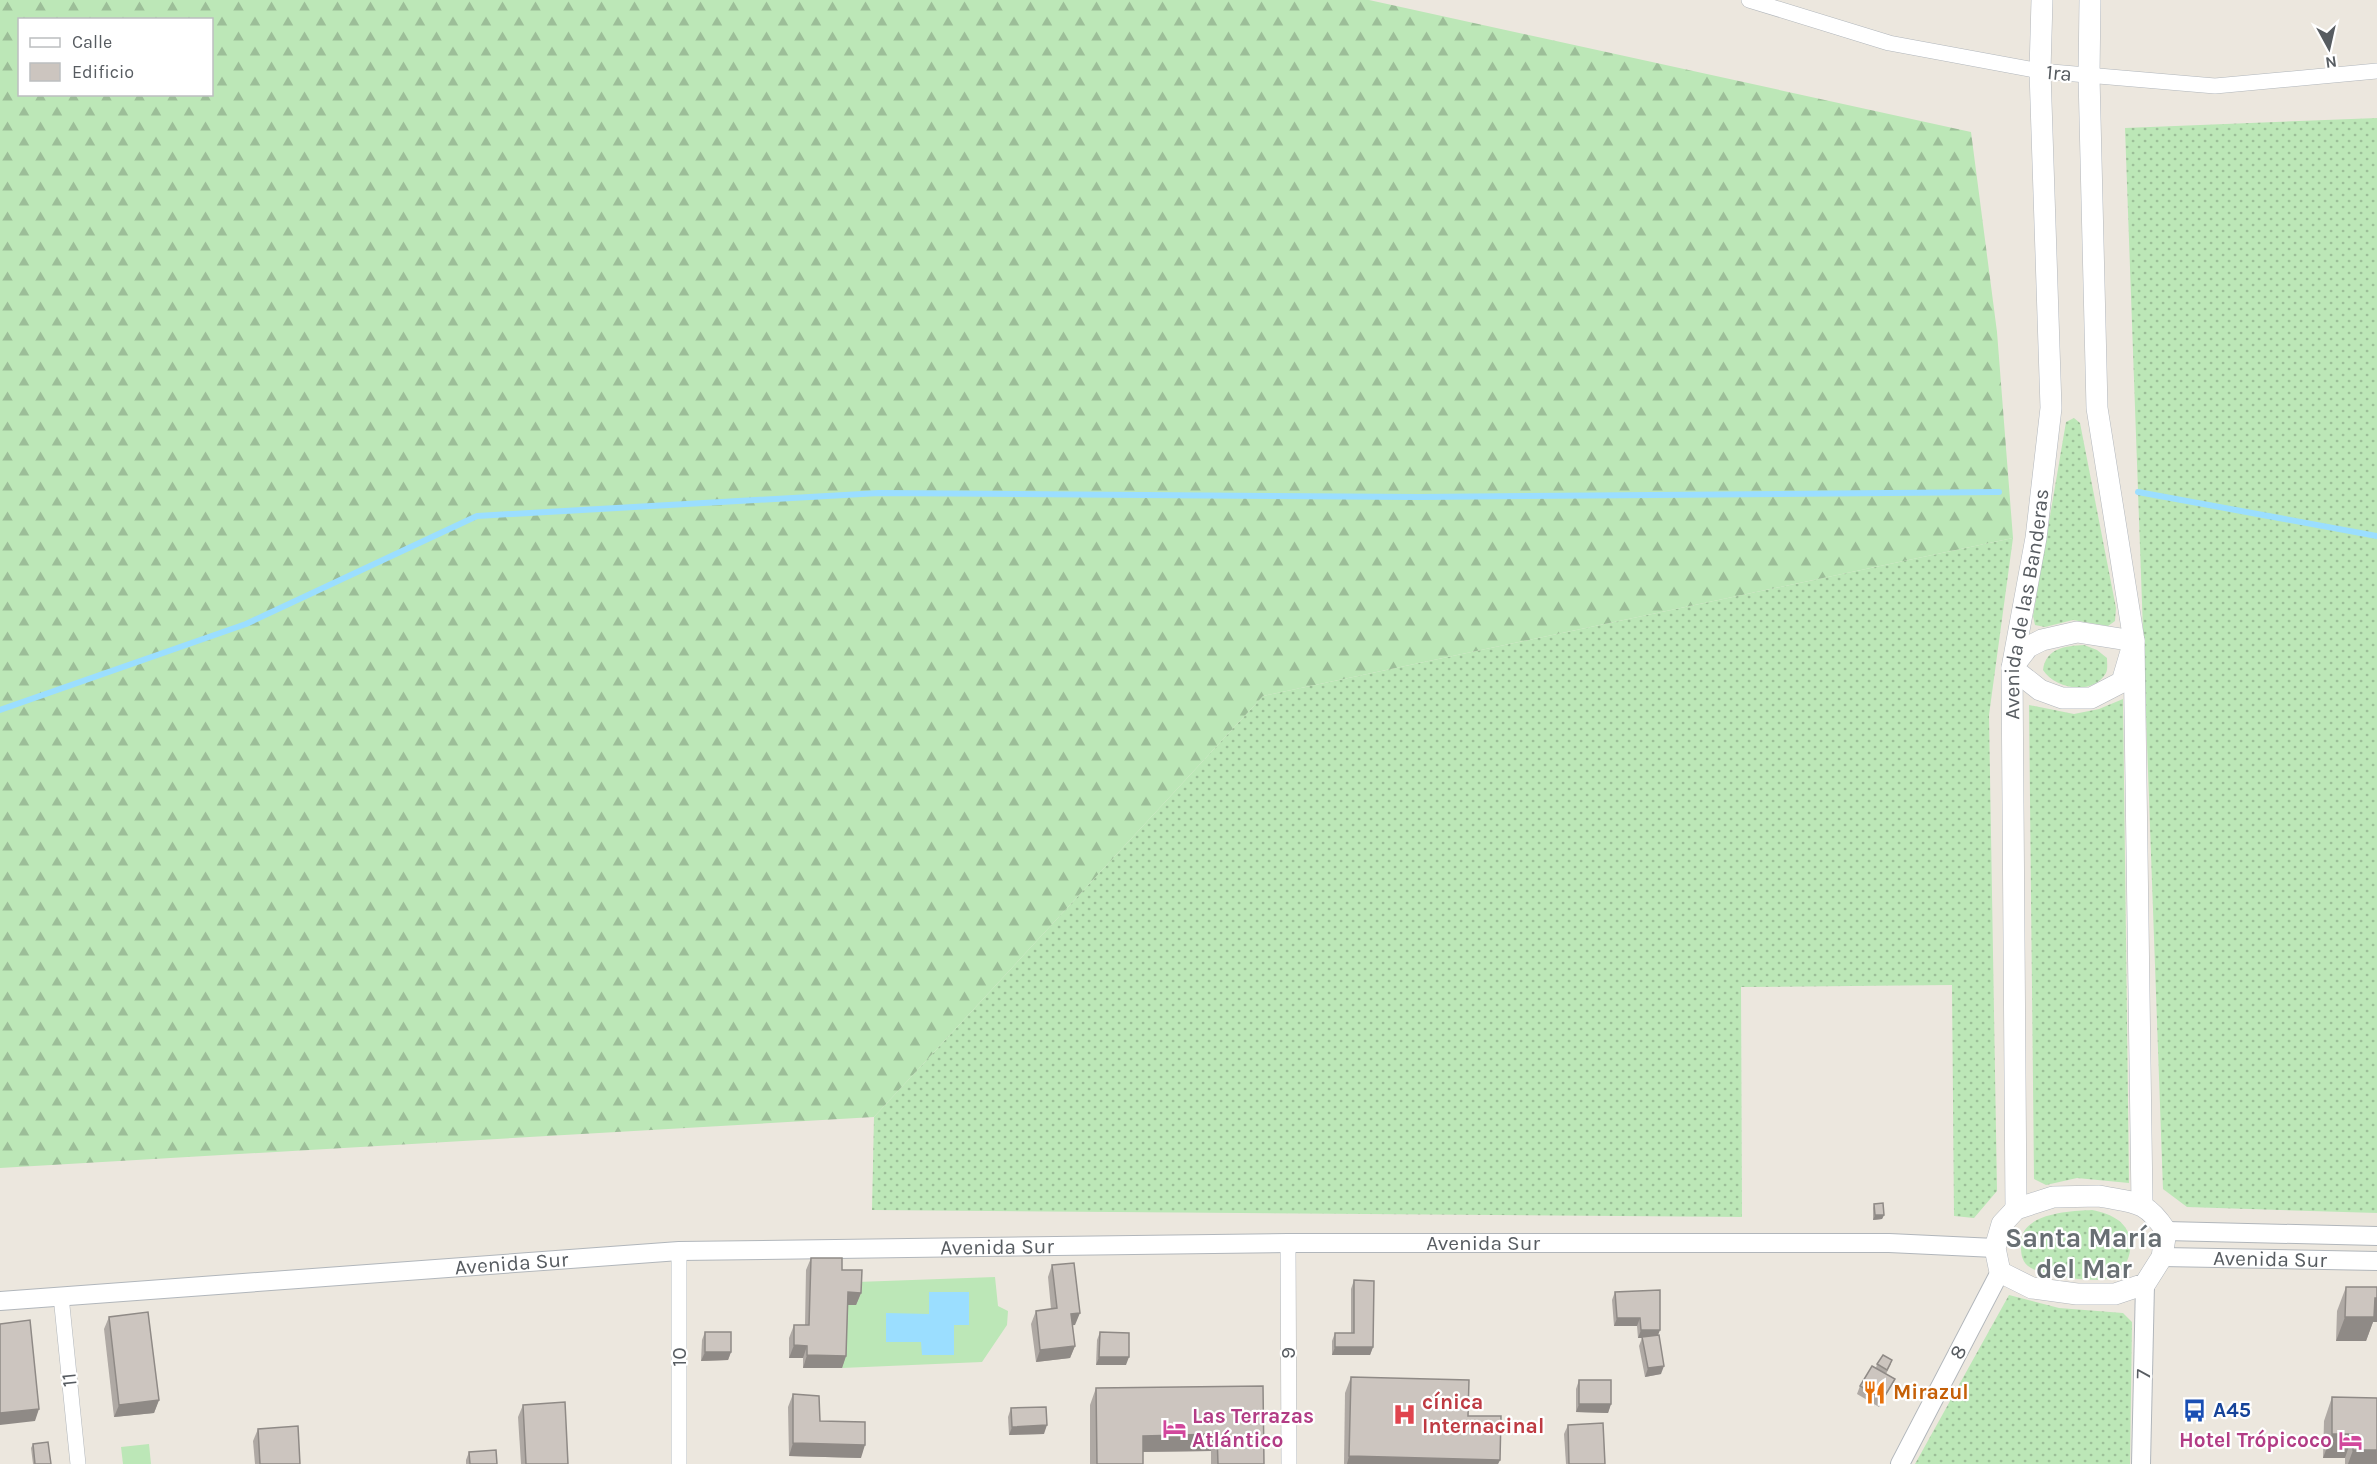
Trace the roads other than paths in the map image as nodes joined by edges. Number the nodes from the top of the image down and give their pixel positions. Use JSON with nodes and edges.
{"nodes":[{"id":1,"x":2042,"y":0,"type":"edge"},
{"id":2,"x":2090,"y":0,"type":"edge"},
{"id":3,"x":1755,"y":1,"type":"edge"},
{"id":4,"x":2040,"y":71,"type":"junction"},
{"id":5,"x":2377,"y":71,"type":"edge"},
{"id":6,"x":2089,"y":76,"type":"junction"},
{"id":7,"x":2134,"y":641,"type":"junction"},
{"id":8,"x":2012,"y":668,"type":"junction"},
{"id":9,"x":2142,"y":1203,"type":"junction"},
{"id":10,"x":2016,"y":1209,"type":"junction"},
{"id":11,"x":2166,"y":1231,"type":"junction"},
{"id":12,"x":2377,"y":1236,"type":"edge"},
{"id":13,"x":1288,"y":1242,"type":"junction"},
{"id":14,"x":1995,"y":1248,"type":"junction"},
{"id":15,"x":679,"y":1251,"type":"junction"},
{"id":16,"x":2162,"y":1257,"type":"junction"},
{"id":17,"x":2377,"y":1261,"type":"edge"},
{"id":18,"x":2000,"y":1272,"type":"junction"},
{"id":19,"x":2145,"y":1284,"type":"junction"},
{"id":20,"x":61,"y":1296,"type":"junction"},
{"id":21,"x":0,"y":1301,"type":"edge"},
{"id":22,"x":78,"y":1464,"type":"edge"},
{"id":23,"x":679,"y":1464,"type":"edge"},
{"id":24,"x":1289,"y":1464,"type":"edge"},
{"id":25,"x":1900,"y":1464,"type":"edge"},
{"id":26,"x":2141,"y":1464,"type":"edge"}],
"edges":[{"from":1,"to":4,"type":"main road","name":"Avenida de las Banderas"},
{"from":2,"to":6,"type":"main road"},
{"from":3,"to":4,"type":"street","name":"1ra"},
{"from":4,"to":6,"type":"street","name":"1ra"},
{"from":4,"to":8,"type":"main road","name":"Avenida de las Banderas"},
{"from":5,"to":6,"type":"street","name":"1ra"},
{"from":6,"to":7,"type":"main road"},
{"from":7,"to":8,"type":"main road"},
{"from":7,"to":8,"type":"main road"},
{"from":7,"to":9,"type":"main road"},
{"from":8,"to":10,"type":"main road","name":"Avenida de las Banderas"},
{"from":9,"to":10,"type":"main road"},
{"from":9,"to":11,"type":"main road"},
{"from":10,"to":14,"type":"main road"},
{"from":11,"to":12,"type":"street","name":"Avenida Sur"},
{"from":11,"to":16,"type":"main road"},
{"from":13,"to":14,"type":"street","name":"Avenida Sur"},
{"from":13,"to":15,"type":"street","name":"Avenida Sur"},
{"from":13,"to":24,"type":"street","name":"9"},
{"from":14,"to":18,"type":"main road"},
{"from":15,"to":20,"type":"street","name":"Avenida Sur"},
{"from":15,"to":23,"type":"street","name":"10"},
{"from":16,"to":17,"type":"street","name":"Avenida Sur"},
{"from":16,"to":19,"type":"main road"},
{"from":18,"to":19,"type":"main road"},
{"from":18,"to":25,"type":"street","name":"8"},
{"from":19,"to":26,"type":"street","name":"7"},
{"from":20,"to":21,"type":"street","name":"Avenida Sur"},
{"from":20,"to":22,"type":"street","name":"11"}]}
